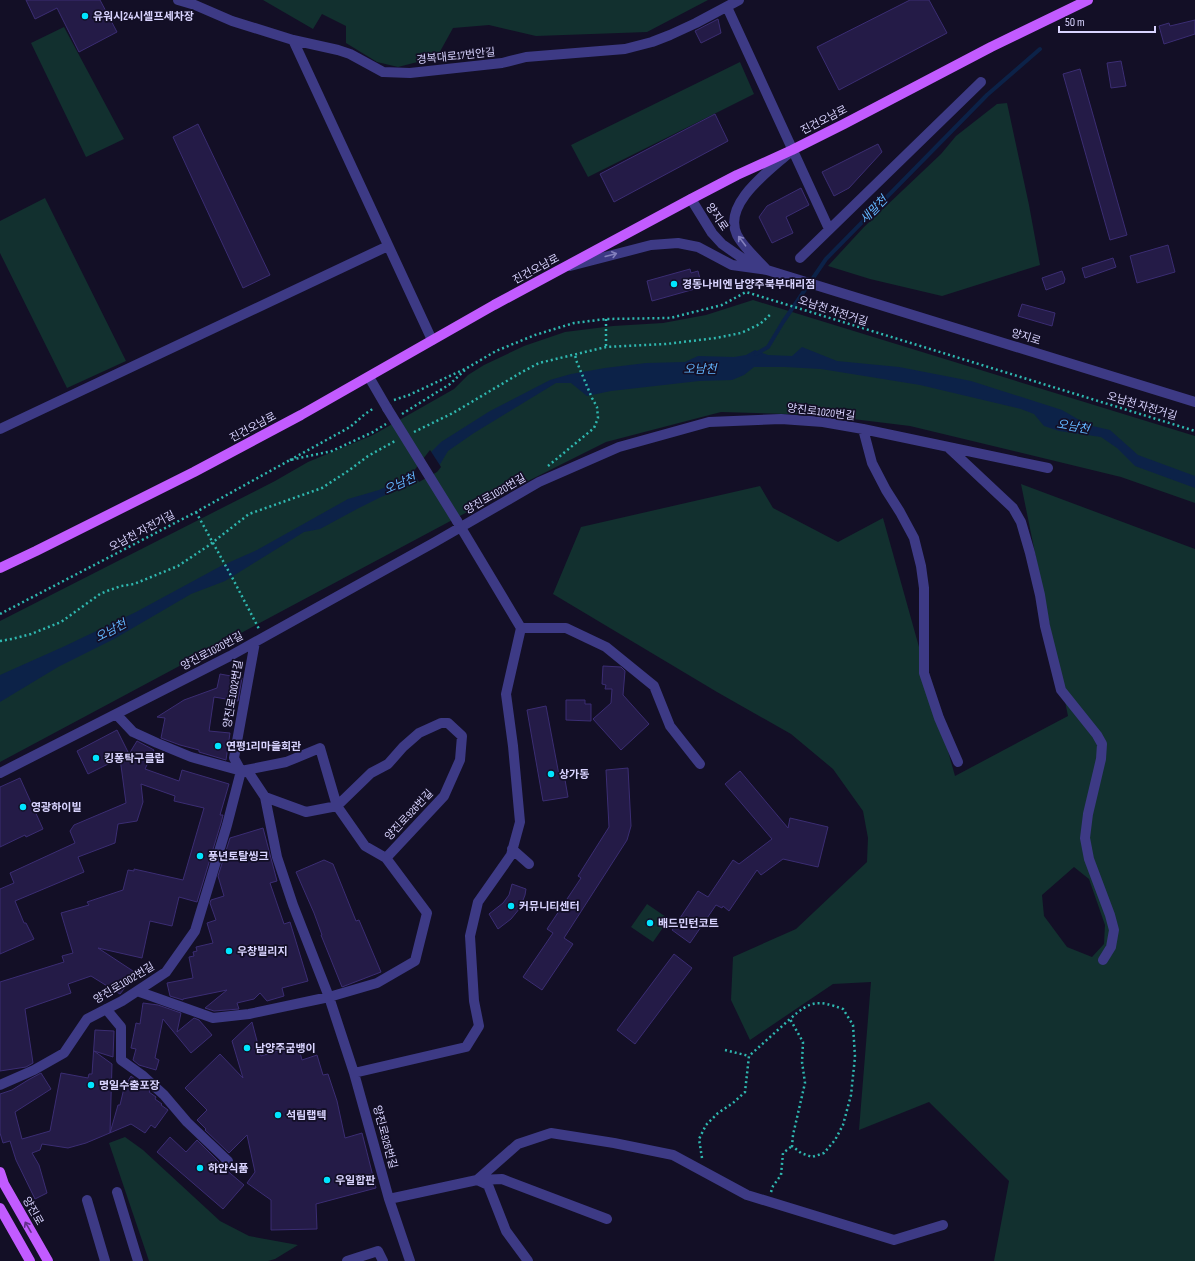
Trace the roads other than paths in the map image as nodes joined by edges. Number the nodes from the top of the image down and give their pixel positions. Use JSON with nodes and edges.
{"nodes":[{"id":1,"x":178,"y":0,"type":"edge"},
{"id":2,"x":739,"y":0,"type":"edge"},
{"id":3,"x":1088,"y":0,"type":"edge"},
{"id":4,"x":727,"y":7,"type":"junction"},
{"id":5,"x":293,"y":40,"type":"junction"},
{"id":6,"x":980,"y":82,"type":"dead end"},
{"id":7,"x":792,"y":150,"type":"junction"},
{"id":8,"x":691,"y":198,"type":"junction"},
{"id":9,"x":829,"y":229,"type":"junction"},
{"id":10,"x":388,"y":246,"type":"junction"},
{"id":11,"x":800,"y":258,"type":"dead end"},
{"id":12,"x":560,"y":269,"type":"junction"},
{"id":13,"x":767,"y":270,"type":"junction"},
{"id":14,"x":432,"y":340,"type":"junction"},
{"id":15,"x":369,"y":377,"type":"junction"},
{"id":16,"x":1195,"y":402,"type":"edge"},
{"id":17,"x":0,"y":429,"type":"edge"},
{"id":18,"x":863,"y":429,"type":"junction"},
{"id":19,"x":948,"y":448,"type":"junction"},
{"id":20,"x":1048,"y":468,"type":"dead end"},
{"id":21,"x":459,"y":524,"type":"junction"},
{"id":22,"x":0,"y":568,"type":"edge"},
{"id":23,"x":521,"y":628,"type":"junction"},
{"id":24,"x":259,"y":640,"type":"junction"},
{"id":25,"x":116,"y":714,"type":"junction"},
{"id":26,"x":958,"y":762,"type":"dead end"},
{"id":27,"x":700,"y":764,"type":"dead end"},
{"id":28,"x":241,"y":771,"type":"junction"},
{"id":29,"x":0,"y":773,"type":"edge"},
{"id":30,"x":265,"y":797,"type":"junction"},
{"id":31,"x":337,"y":806,"type":"junction"},
{"id":32,"x":512,"y":849,"type":"junction"},
{"id":33,"x":386,"y":858,"type":"junction"},
{"id":34,"x":529,"y":864,"type":"dead end"},
{"id":35,"x":1103,"y":960,"type":"dead end"},
{"id":36,"x":137,"y":991,"type":"junction"},
{"id":37,"x":329,"y":997,"type":"junction"},
{"id":38,"x":106,"y":1009,"type":"junction"},
{"id":39,"x":354,"y":1073,"type":"junction"},
{"id":40,"x":0,"y":1086,"type":"edge"},
{"id":41,"x":228,"y":1161,"type":"dead end"},
{"id":42,"x":0,"y":1172,"type":"edge"},
{"id":43,"x":477,"y":1180,"type":"junction"},
{"id":44,"x":117,"y":1192,"type":"dead end"},
{"id":45,"x":389,"y":1199,"type":"junction"},
{"id":46,"x":87,"y":1200,"type":"dead end"},
{"id":47,"x":0,"y":1208,"type":"edge"},
{"id":48,"x":607,"y":1219,"type":"dead end"},
{"id":49,"x":942,"y":1225,"type":"dead end"},
{"id":50,"x":30,"y":1261,"type":"edge"},
{"id":51,"x":48,"y":1261,"type":"edge"},
{"id":52,"x":105,"y":1261,"type":"edge"},
{"id":53,"x":138,"y":1261,"type":"edge"},
{"id":54,"x":347,"y":1261,"type":"edge"},
{"id":55,"x":383,"y":1261,"type":"edge"},
{"id":56,"x":410,"y":1261,"type":"edge"},
{"id":57,"x":528,"y":1261,"type":"edge"}],
"edges":[{"from":1,"to":5,"type":"street","name":"경복대로17번안길"},
{"from":2,"to":4,"type":"street","name":"경복대로17번안길"},
{"from":3,"to":7,"type":"main road","name":"진건오남로"},
{"from":4,"to":5,"type":"street","name":"경복대로17번안길"},
{"from":4,"to":7,"type":"street"},
{"from":5,"to":10,"type":"street"},
{"from":6,"to":9,"type":"street"},
{"from":7,"to":8,"type":"main road","name":"진건오남로"},
{"from":7,"to":9,"type":"street"},
{"from":13,"to":7,"type":"street","one_way":true},
{"from":8,"to":12,"type":"main road","name":"진건오남로"},
{"from":8,"to":13,"type":"street","name":"양지로"},
{"from":9,"to":11,"type":"street"},
{"from":10,"to":14,"type":"street"},
{"from":10,"to":17,"type":"street"},
{"from":12,"to":13,"type":"street","one_way":true},
{"from":12,"to":14,"type":"main road","name":"진건오남로"},
{"from":13,"to":16,"type":"street","name":"양지로"},
{"from":14,"to":15,"type":"main road","name":"진건오남로"},
{"from":15,"to":21,"type":"street","bridge":true},
{"from":15,"to":22,"type":"main road","name":"진건오남로"},
{"from":18,"to":19,"type":"street","name":"양진로1020번길"},
{"from":18,"to":21,"type":"street","name":"양진로1020번길"},
{"from":18,"to":26,"type":"street"},
{"from":19,"to":20,"type":"street","name":"양진로1020번길"},
{"from":19,"to":35,"type":"street"},
{"from":21,"to":23,"type":"street"},
{"from":21,"to":24,"type":"street","name":"양진로1020번길"},
{"from":23,"to":27,"type":"street"},
{"from":23,"to":32,"type":"street"},
{"from":24,"to":25,"type":"street","name":"양진로1020번길"},
{"from":24,"to":28,"type":"street","name":"양진로1002번길"},
{"from":25,"to":28,"type":"street"},
{"from":25,"to":29,"type":"street","name":"양진로1020번길"},
{"from":28,"to":30,"type":"street","name":"양진로926번길"},
{"from":28,"to":31,"type":"street"},
{"from":28,"to":36,"type":"street","name":"양진로1002번길"},
{"from":30,"to":31,"type":"street"},
{"from":30,"to":37,"type":"street","name":"양진로926번길"},
{"from":31,"to":33,"type":"street","name":"양진로926번길"},
{"from":31,"to":33,"type":"street","name":"양진로926번길"},
{"from":32,"to":34,"type":"street"},
{"from":32,"to":39,"type":"street"},
{"from":33,"to":37,"type":"street","name":"양진로926번길"},
{"from":36,"to":37,"type":"street","name":"양진로926번길"},
{"from":36,"to":38,"type":"street","name":"양진로1002번길"},
{"from":37,"to":39,"type":"street","name":"양진로926번길"},
{"from":38,"to":40,"type":"street","name":"양진로1002번길"},
{"from":38,"to":41,"type":"street"},
{"from":39,"to":45,"type":"street","name":"양진로926번길"},
{"from":51,"to":42,"type":"main road","name":"양진로","one_way":true},
{"from":43,"to":45,"type":"street"},
{"from":43,"to":48,"type":"street"},
{"from":43,"to":49,"type":"street"},
{"from":43,"to":57,"type":"street"},
{"from":44,"to":53,"type":"street"},
{"from":45,"to":56,"type":"street","name":"양진로926번길"},
{"from":46,"to":52,"type":"street"},
{"from":47,"to":50,"type":"main road"},
{"from":54,"to":55,"type":"street"}]}
